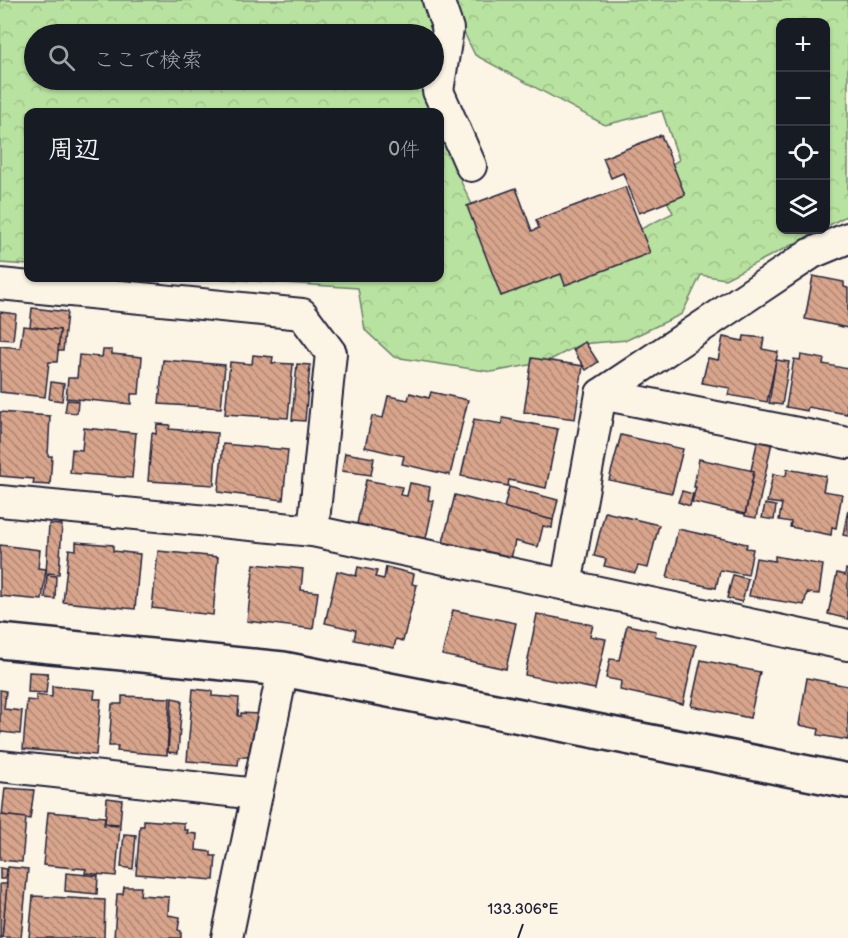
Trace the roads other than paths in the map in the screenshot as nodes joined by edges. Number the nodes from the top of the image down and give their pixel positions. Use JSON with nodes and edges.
{"nodes":[{"id":1,"x":438,"y":0,"type":"edge"},
{"id":2,"x":444,"y":54,"type":"edge"},
{"id":3,"x":438,"y":90,"type":"edge"},
{"id":4,"x":471,"y":166,"type":"dead end"},
{"id":5,"x":848,"y":238,"type":"edge"},
{"id":6,"x":0,"y":284,"type":"edge"},
{"id":7,"x":601,"y":394,"type":"junction"},
{"id":8,"x":848,"y":443,"type":"edge"},
{"id":9,"x":0,"y":501,"type":"edge"},
{"id":10,"x":313,"y":531,"type":"junction"},
{"id":11,"x":566,"y":585,"type":"junction"},
{"id":12,"x":0,"y":641,"type":"edge"},
{"id":13,"x":848,"y":645,"type":"edge"},
{"id":14,"x":284,"y":669,"type":"junction"},
{"id":15,"x":0,"y":766,"type":"edge"},
{"id":16,"x":848,"y":781,"type":"edge"},
{"id":17,"x":257,"y":794,"type":"junction"},
{"id":18,"x":227,"y":938,"type":"edge"}],
"edges":[{"from":1,"to":2,"type":"street"},
{"from":3,"to":4,"type":"street"},
{"from":5,"to":7,"type":"street"},
{"from":6,"to":10,"type":"street"},
{"from":7,"to":8,"type":"street"},
{"from":7,"to":11,"type":"street"},
{"from":9,"to":10,"type":"street"},
{"from":10,"to":11,"type":"street"},
{"from":11,"to":13,"type":"street"},
{"from":12,"to":14,"type":"street"},
{"from":14,"to":16,"type":"street"},
{"from":14,"to":17,"type":"street"},
{"from":15,"to":17,"type":"street"},
{"from":17,"to":18,"type":"street"}]}
